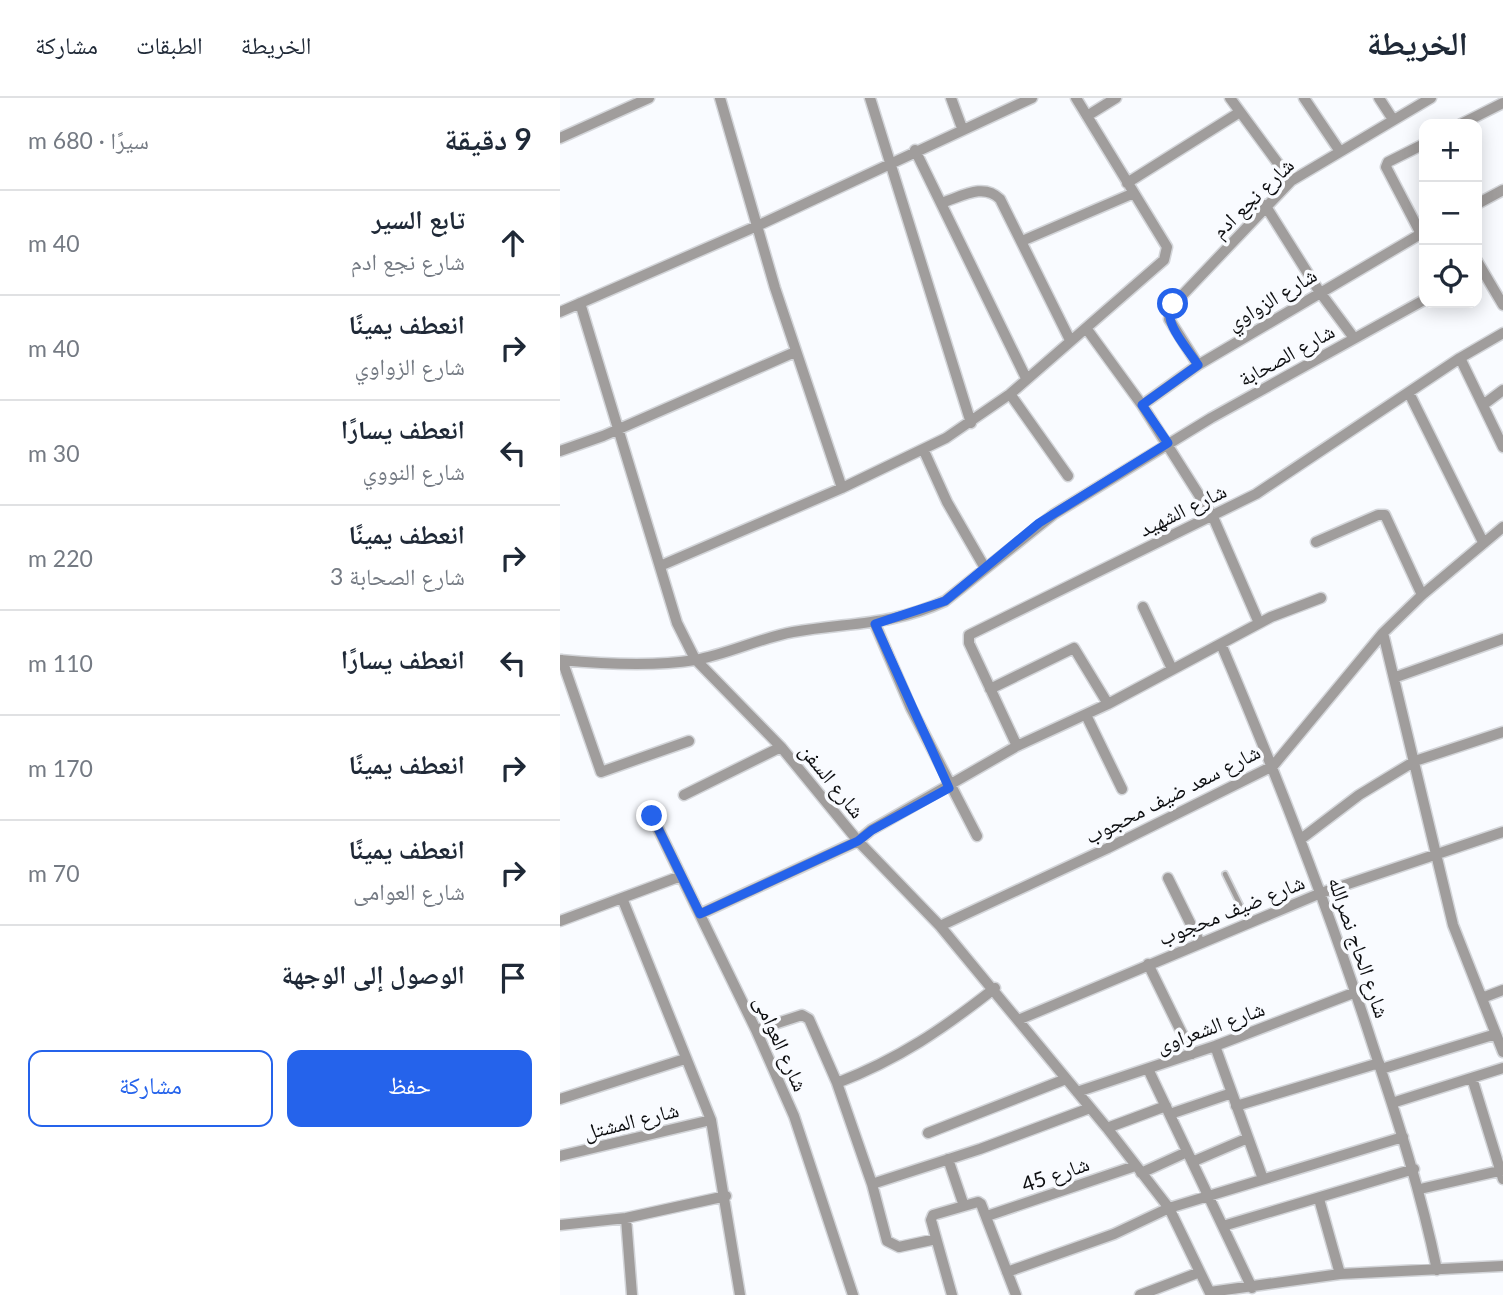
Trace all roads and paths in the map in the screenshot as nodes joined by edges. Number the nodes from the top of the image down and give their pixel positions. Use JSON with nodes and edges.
{"nodes":[{"id":1,"x":649,"y":98,"type":"edge"},
{"id":2,"x":720,"y":98,"type":"edge"},
{"id":3,"x":870,"y":98,"type":"edge"},
{"id":4,"x":951,"y":98,"type":"edge"},
{"id":5,"x":1032,"y":98,"type":"edge"},
{"id":6,"x":1076,"y":98,"type":"edge"},
{"id":7,"x":1116,"y":98,"type":"edge"},
{"id":8,"x":1230,"y":98,"type":"edge"},
{"id":9,"x":1304,"y":98,"type":"edge"},
{"id":10,"x":1379,"y":98,"type":"edge"},
{"id":11,"x":1431,"y":98,"type":"edge"},
{"id":12,"x":1503,"y":100,"type":"edge"},
{"id":13,"x":1240,"y":112,"type":"junction"},
{"id":14,"x":1087,"y":116,"type":"junction"},
{"id":15,"x":1392,"y":118,"type":"junction"},
{"id":16,"x":1470,"y":119,"type":"edge"},
{"id":17,"x":962,"y":128,"type":"junction"},
{"id":18,"x":560,"y":138,"type":"edge"},
{"id":19,"x":1419,"y":147,"type":"edge"},
{"id":20,"x":1339,"y":149,"type":"junction"},
{"id":21,"x":915,"y":150,"type":"junction"},
{"id":22,"x":891,"y":162,"type":"junction"},
{"id":23,"x":1291,"y":181,"type":"junction"},
{"id":24,"x":1127,"y":183,"type":"junction"},
{"id":25,"x":1503,"y":190,"type":"edge"},
{"id":26,"x":1134,"y":193,"type":"junction"},
{"id":27,"x":1482,"y":201,"type":"edge"},
{"id":28,"x":941,"y":203,"type":"junction"},
{"id":29,"x":1265,"y":205,"type":"junction"},
{"id":30,"x":757,"y":226,"type":"junction"},
{"id":31,"x":1419,"y":226,"type":"edge"},
{"id":32,"x":1419,"y":235,"type":"edge"},
{"id":33,"x":1022,"y":241,"type":"junction"},
{"id":34,"x":1482,"y":273,"type":"edge"},
{"id":35,"x":1319,"y":291,"type":"junction"},
{"id":36,"x":580,"y":303,"type":"junction"},
{"id":37,"x":1419,"y":303,"type":"edge"},
{"id":38,"x":1503,"y":305,"type":"edge"},
{"id":39,"x":560,"y":312,"type":"edge"},
{"id":40,"x":1086,"y":328,"type":"junction"},
{"id":41,"x":1503,"y":333,"type":"edge"},
{"id":42,"x":1354,"y":338,"type":"junction"},
{"id":43,"x":1070,"y":340,"type":"junction"},
{"id":44,"x":795,"y":352,"type":"junction"},
{"id":45,"x":1460,"y":358,"type":"junction"},
{"id":46,"x":1198,"y":365,"type":"junction"},
{"id":47,"x":1026,"y":378,"type":"junction"},
{"id":48,"x":1503,"y":390,"type":"edge"},
{"id":49,"x":1409,"y":393,"type":"junction"},
{"id":50,"x":1010,"y":394,"type":"junction"},
{"id":51,"x":1142,"y":405,"type":"junction"},
{"id":52,"x":1483,"y":405,"type":"junction"},
{"id":53,"x":971,"y":423,"type":"junction"},
{"id":54,"x":616,"y":431,"type":"junction"},
{"id":55,"x":1168,"y":443,"type":"junction"},
{"id":56,"x":1503,"y":447,"type":"edge"},
{"id":57,"x":560,"y":451,"type":"edge"},
{"id":58,"x":923,"y":451,"type":"junction"},
{"id":59,"x":1068,"y":477,"type":"dead end"},
{"id":60,"x":842,"y":488,"type":"junction"},
{"id":61,"x":1213,"y":517,"type":"junction"},
{"id":62,"x":1503,"y":527,"type":"edge"},
{"id":63,"x":1316,"y":542,"type":"dead end"},
{"id":64,"x":1483,"y":542,"type":"junction"},
{"id":65,"x":660,"y":566,"type":"junction"},
{"id":66,"x":985,"y":568,"type":"junction"},
{"id":67,"x":1422,"y":595,"type":"junction"},
{"id":68,"x":1321,"y":598,"type":"dead end"},
{"id":69,"x":1143,"y":607,"type":"dead end"},
{"id":70,"x":1259,"y":623,"type":"junction"},
{"id":71,"x":875,"y":624,"type":"junction"},
{"id":72,"x":1383,"y":633,"type":"junction"},
{"id":73,"x":1503,"y":639,"type":"edge"},
{"id":74,"x":1221,"y":644,"type":"junction"},
{"id":75,"x":695,"y":659,"type":"junction"},
{"id":76,"x":561,"y":660,"type":"edge"},
{"id":77,"x":1172,"y":669,"type":"junction"},
{"id":78,"x":1396,"y":677,"type":"junction"},
{"id":79,"x":990,"y":689,"type":"junction"},
{"id":80,"x":1108,"y":704,"type":"junction"},
{"id":81,"x":1086,"y":715,"type":"junction"},
{"id":82,"x":1503,"y":732,"type":"edge"},
{"id":83,"x":689,"y":741,"type":"dead end"},
{"id":84,"x":1017,"y":746,"type":"junction"},
{"id":85,"x":781,"y":747,"type":"junction"},
{"id":86,"x":1415,"y":761,"type":"junction"},
{"id":87,"x":1273,"y":766,"type":"junction"},
{"id":88,"x":949,"y":788,"type":"junction"},
{"id":89,"x":1122,"y":789,"type":"dead end"},
{"id":90,"x":684,"y":795,"type":"dead end"},
{"id":91,"x":652,"y":816,"type":"dead end"},
{"id":92,"x":1503,"y":832,"type":"edge"},
{"id":93,"x":977,"y":836,"type":"dead end"},
{"id":94,"x":1301,"y":839,"type":"junction"},
{"id":95,"x":858,"y":841,"type":"junction"},
{"id":96,"x":1434,"y":854,"type":"junction"},
{"id":97,"x":1225,"y":874,"type":"dead end"},
{"id":98,"x":681,"y":876,"type":"junction"},
{"id":99,"x":1168,"y":878,"type":"dead end"},
{"id":100,"x":1321,"y":893,"type":"junction"},
{"id":101,"x":622,"y":898,"type":"junction"},
{"id":102,"x":700,"y":914,"type":"junction"},
{"id":103,"x":560,"y":921,"type":"edge"},
{"id":104,"x":1249,"y":923,"type":"junction"},
{"id":105,"x":940,"y":926,"type":"junction"},
{"id":106,"x":1200,"y":943,"type":"junction"},
{"id":107,"x":1148,"y":964,"type":"junction"},
{"id":108,"x":995,"y":988,"type":"junction"},
{"id":109,"x":1503,"y":990,"type":"edge"},
{"id":110,"x":1356,"y":992,"type":"junction"},
{"id":111,"x":1482,"y":998,"type":"junction"},
{"id":112,"x":1018,"y":1020,"type":"junction"},
{"id":113,"x":757,"y":1030,"type":"junction"},
{"id":114,"x":1496,"y":1034,"type":"junction"},
{"id":115,"x":1216,"y":1046,"type":"junction"},
{"id":116,"x":1503,"y":1052,"type":"edge"},
{"id":117,"x":1192,"y":1054,"type":"junction"},
{"id":118,"x":685,"y":1059,"type":"junction"},
{"id":119,"x":1380,"y":1066,"type":"junction"},
{"id":120,"x":1503,"y":1068,"type":"edge"},
{"id":121,"x":1148,"y":1069,"type":"junction"},
{"id":122,"x":1472,"y":1078,"type":"junction"},
{"id":123,"x":1066,"y":1079,"type":"junction"},
{"id":124,"x":837,"y":1083,"type":"junction"},
{"id":125,"x":1077,"y":1091,"type":"junction"},
{"id":126,"x":1232,"y":1094,"type":"junction"},
{"id":127,"x":560,"y":1100,"type":"edge"},
{"id":128,"x":1392,"y":1103,"type":"junction"},
{"id":129,"x":1237,"y":1106,"type":"junction"},
{"id":130,"x":1090,"y":1108,"type":"junction"},
{"id":131,"x":1168,"y":1110,"type":"junction"},
{"id":132,"x":711,"y":1120,"type":"junction"},
{"id":133,"x":1107,"y":1128,"type":"junction"},
{"id":134,"x":928,"y":1133,"type":"dead end"},
{"id":135,"x":1403,"y":1137,"type":"junction"},
{"id":136,"x":1248,"y":1139,"type":"junction"},
{"id":137,"x":560,"y":1156,"type":"edge"},
{"id":138,"x":1189,"y":1157,"type":"junction"},
{"id":139,"x":948,"y":1159,"type":"junction"},
{"id":140,"x":1138,"y":1169,"type":"junction"},
{"id":141,"x":1414,"y":1169,"type":"junction"},
{"id":142,"x":1502,"y":1173,"type":"edge"},
{"id":143,"x":1263,"y":1179,"type":"junction"},
{"id":144,"x":872,"y":1184,"type":"junction"},
{"id":145,"x":1420,"y":1189,"type":"junction"},
{"id":146,"x":726,"y":1196,"type":"junction"},
{"id":147,"x":1209,"y":1198,"type":"junction"},
{"id":148,"x":1319,"y":1199,"type":"junction"},
{"id":149,"x":964,"y":1206,"type":"junction"},
{"id":150,"x":1169,"y":1208,"type":"junction"},
{"id":151,"x":987,"y":1216,"type":"junction"},
{"id":152,"x":626,"y":1218,"type":"junction"},
{"id":153,"x":560,"y":1225,"type":"edge"},
{"id":154,"x":1223,"y":1226,"type":"junction"},
{"id":155,"x":936,"y":1239,"type":"junction"},
{"id":156,"x":1503,"y":1266,"type":"edge"},
{"id":157,"x":1437,"y":1270,"type":"junction"},
{"id":158,"x":1007,"y":1272,"type":"junction"},
{"id":159,"x":1200,"y":1272,"type":"junction"},
{"id":160,"x":1340,"y":1274,"type":"junction"},
{"id":161,"x":1252,"y":1288,"type":"junction"},
{"id":162,"x":1211,"y":1293,"type":"edge"},
{"id":163,"x":632,"y":1295,"type":"edge"},
{"id":164,"x":740,"y":1295,"type":"edge"},
{"id":165,"x":853,"y":1295,"type":"edge"},
{"id":166,"x":952,"y":1295,"type":"edge"},
{"id":167,"x":1016,"y":1295,"type":"edge"},
{"id":168,"x":1140,"y":1295,"type":"edge"}],
"edges":[{"from":1,"to":18,"type":"street"},
{"from":2,"to":30,"type":"street"},
{"from":3,"to":22,"type":"street"},
{"from":4,"to":17,"type":"street"},
{"from":5,"to":17,"type":"street"},
{"from":6,"to":14,"type":"street"},
{"from":7,"to":14,"type":"street"},
{"from":8,"to":13,"type":"street"},
{"from":9,"to":20,"type":"street"},
{"from":10,"to":15,"type":"street"},
{"from":11,"to":15,"type":"street","name":"شارع نجع ادم"},
{"from":12,"to":16,"type":"street"},
{"from":13,"to":23,"type":"street"},
{"from":13,"to":24,"type":"street"},
{"from":14,"to":24,"type":"street"},
{"from":15,"to":20,"type":"street","name":"شارع نجع ادم"},
{"from":17,"to":21,"type":"street"},
{"from":19,"to":31,"type":"street"},
{"from":20,"to":23,"type":"street","name":"شارع نجع ادم"},
{"from":21,"to":22,"type":"street"},
{"from":21,"to":28,"type":"street"},
{"from":22,"to":30,"type":"street"},
{"from":22,"to":53,"type":"street"},
{"from":23,"to":29,"type":"street","name":"شارع نجع ادم"},
{"from":24,"to":26,"type":"street"},
{"from":25,"to":27,"type":"street"},
{"from":26,"to":33,"type":"street"},
{"from":26,"to":40,"type":"street"},
{"from":28,"to":33,"type":"street"},
{"from":28,"to":47,"type":"street"},
{"from":29,"to":35,"type":"street"},
{"from":29,"to":46,"type":"street","name":"شارع نجع ادم"},
{"from":30,"to":36,"type":"street"},
{"from":30,"to":44,"type":"street"},
{"from":32,"to":35,"type":"street","name":"شارع الزواوي"},
{"from":33,"to":43,"type":"street"},
{"from":34,"to":38,"type":"street"},
{"from":35,"to":42,"type":"street"},
{"from":35,"to":46,"type":"street","name":"شارع الزواوي"},
{"from":36,"to":39,"type":"street"},
{"from":36,"to":54,"type":"street","name":"شارع السفن"},
{"from":37,"to":42,"type":"street","name":"شارع الصحابة"},
{"from":40,"to":43,"type":"street"},
{"from":40,"to":51,"type":"street"},
{"from":41,"to":45,"type":"street","name":"شارع الشهيد"},
{"from":42,"to":55,"type":"street","name":"شارع الصحابة"},
{"from":43,"to":47,"type":"street"},
{"from":44,"to":54,"type":"street"},
{"from":44,"to":60,"type":"street"},
{"from":45,"to":49,"type":"street","name":"شارع الشهيد"},
{"from":45,"to":52,"type":"street"},
{"from":46,"to":51,"type":"street","name":"شارع الزواوي"},
{"from":47,"to":50,"type":"street"},
{"from":48,"to":52,"type":"street"},
{"from":49,"to":61,"type":"street","name":"شارع الشهيد"},
{"from":49,"to":64,"type":"street"},
{"from":50,"to":53,"type":"street"},
{"from":50,"to":59,"type":"street"},
{"from":51,"to":55,"type":"street"},
{"from":52,"to":56,"type":"street"},
{"from":53,"to":58,"type":"street"},
{"from":54,"to":57,"type":"street"},
{"from":54,"to":65,"type":"street","name":"شارع السفن"},
{"from":55,"to":61,"type":"street"},
{"from":55,"to":66,"type":"street","name":"شارع الصحابة"},
{"from":58,"to":60,"type":"street"},
{"from":58,"to":66,"type":"street"},
{"from":60,"to":65,"type":"street"},
{"from":61,"to":70,"type":"street"},
{"from":61,"to":79,"type":"street","name":"شارع الشهيد"},
{"from":62,"to":64,"type":"street","name":"شارع سعد ضيف محجوب"},
{"from":63,"to":67,"type":"street"},
{"from":64,"to":67,"type":"street","name":"شارع سعد ضيف محجوب"},
{"from":65,"to":75,"type":"street","name":"شارع السفن"},
{"from":66,"to":71,"type":"street","name":"شارع الصحابة"},
{"from":67,"to":72,"type":"street","name":"شارع سعد ضيف محجوب"},
{"from":68,"to":70,"type":"street"},
{"from":69,"to":77,"type":"street"},
{"from":70,"to":74,"type":"street"},
{"from":71,"to":75,"type":"street","name":"شارع الصحابة"},
{"from":71,"to":88,"type":"street"},
{"from":72,"to":78,"type":"street"},
{"from":72,"to":87,"type":"street","name":"شارع سعد ضيف محجوب"},
{"from":73,"to":78,"type":"street"},
{"from":74,"to":77,"type":"street"},
{"from":74,"to":87,"type":"street","name":"شارع الحاج نصرالله"},
{"from":75,"to":76,"type":"street","name":"شارع الصحابة"},
{"from":75,"to":85,"type":"street","name":"شارع السفن"},
{"from":76,"to":83,"type":"street"},
{"from":77,"to":80,"type":"street"},
{"from":78,"to":86,"type":"street"},
{"from":79,"to":80,"type":"street"},
{"from":79,"to":84,"type":"street","name":"شارع الشهيد"},
{"from":80,"to":81,"type":"street"},
{"from":81,"to":84,"type":"street"},
{"from":81,"to":89,"type":"street"},
{"from":82,"to":86,"type":"street"},
{"from":84,"to":88,"type":"street"},
{"from":85,"to":90,"type":"street"},
{"from":85,"to":95,"type":"street","name":"شارع السفن"},
{"from":86,"to":94,"type":"street"},
{"from":86,"to":96,"type":"street"},
{"from":87,"to":94,"type":"street","name":"شارع الحاج نصرالله"},
{"from":87,"to":105,"type":"street","name":"شارع سعد ضيف محجوب"},
{"from":88,"to":93,"type":"street"},
{"from":88,"to":95,"type":"street"},
{"from":91,"to":98,"type":"street","name":"شارع العوامى"},
{"from":92,"to":96,"type":"street","name":"شارع ضيف محجوب"},
{"from":94,"to":100,"type":"street","name":"شارع الحاج نصرالله"},
{"from":95,"to":102,"type":"street"},
{"from":95,"to":105,"type":"street","name":"شارع السفن"},
{"from":96,"to":100,"type":"street","name":"شارع ضيف محجوب"},
{"from":96,"to":111,"type":"street"},
{"from":97,"to":104,"type":"lane"},
{"from":98,"to":101,"type":"street"},
{"from":98,"to":102,"type":"street","name":"شارع العوامى"},
{"from":99,"to":106,"type":"street"},
{"from":100,"to":104,"type":"street","name":"شارع ضيف محجوب"},
{"from":100,"to":110,"type":"street","name":"شارع الحاج نصرالله"},
{"from":101,"to":103,"type":"street"},
{"from":101,"to":118,"type":"street"},
{"from":102,"to":113,"type":"street","name":"شارع العوامى"},
{"from":104,"to":106,"type":"street","name":"شارع ضيف محجوب"},
{"from":105,"to":108,"type":"street","name":"شارع السفن"},
{"from":106,"to":107,"type":"street","name":"شارع ضيف محجوب"},
{"from":107,"to":112,"type":"street","name":"شارع ضيف محجوب"},
{"from":107,"to":117,"type":"street"},
{"from":108,"to":112,"type":"street","name":"شارع السفن"},
{"from":108,"to":124,"type":"street"},
{"from":109,"to":111,"type":"street"},
{"from":110,"to":115,"type":"street","name":"شارع الشعراوى"},
{"from":110,"to":119,"type":"street","name":"شارع الحاج نصرالله"},
{"from":111,"to":114,"type":"street"},
{"from":112,"to":123,"type":"street","name":"شارع السفن"},
{"from":113,"to":124,"type":"street"},
{"from":113,"to":165,"type":"street","name":"شارع العوامى"},
{"from":114,"to":116,"type":"street"},
{"from":114,"to":119,"type":"street"},
{"from":115,"to":117,"type":"street","name":"شارع الشعراوى"},
{"from":115,"to":126,"type":"street"},
{"from":117,"to":121,"type":"street","name":"شارع الشعراوى"},
{"from":118,"to":127,"type":"street"},
{"from":118,"to":132,"type":"street"},
{"from":119,"to":128,"type":"street","name":"شارع الحاج نصرالله"},
{"from":119,"to":129,"type":"street"},
{"from":120,"to":122,"type":"street"},
{"from":121,"to":125,"type":"street","name":"شارع الشعراوى"},
{"from":121,"to":131,"type":"street"},
{"from":122,"to":128,"type":"street"},
{"from":122,"to":142,"type":"street"},
{"from":123,"to":125,"type":"street","name":"شارع السفن"},
{"from":123,"to":134,"type":"street"},
{"from":124,"to":144,"type":"street"},
{"from":125,"to":130,"type":"street","name":"شارع السفن"},
{"from":126,"to":129,"type":"street"},
{"from":126,"to":131,"type":"street"},
{"from":128,"to":135,"type":"street","name":"شارع الحاج نصرالله"},
{"from":129,"to":136,"type":"street"},
{"from":130,"to":133,"type":"street","name":"شارع السفن"},
{"from":130,"to":139,"type":"street"},
{"from":131,"to":133,"type":"street"},
{"from":131,"to":138,"type":"street"},
{"from":132,"to":137,"type":"street","name":"شارع المشتل"},
{"from":132,"to":146,"type":"street"},
{"from":133,"to":140,"type":"street","name":"شارع السفن"},
{"from":135,"to":141,"type":"street","name":"شارع الحاج نصرالله"},
{"from":135,"to":143,"type":"street"},
{"from":136,"to":138,"type":"street","name":"شارع 45"},
{"from":136,"to":143,"type":"street"},
{"from":138,"to":140,"type":"street","name":"شارع 45"},
{"from":138,"to":147,"type":"street"},
{"from":139,"to":144,"type":"street"},
{"from":139,"to":149,"type":"street"},
{"from":140,"to":150,"type":"street","name":"شارع السفن"},
{"from":140,"to":151,"type":"street","name":"شارع 45"},
{"from":141,"to":145,"type":"street","name":"شارع الحاج نصرالله"},
{"from":141,"to":148,"type":"street"},
{"from":142,"to":145,"type":"street"},
{"from":143,"to":147,"type":"street"},
{"from":144,"to":155,"type":"street"},
{"from":145,"to":157,"type":"street","name":"شارع الحاج نصرالله"},
{"from":146,"to":152,"type":"street"},
{"from":146,"to":164,"type":"street"},
{"from":147,"to":150,"type":"street"},
{"from":147,"to":154,"type":"street"},
{"from":148,"to":154,"type":"street"},
{"from":148,"to":160,"type":"street"},
{"from":149,"to":151,"type":"street"},
{"from":149,"to":155,"type":"street"},
{"from":150,"to":158,"type":"street"},
{"from":150,"to":159,"type":"street","name":"شارع السفن"},
{"from":151,"to":158,"type":"street"},
{"from":152,"to":153,"type":"street"},
{"from":152,"to":163,"type":"street"},
{"from":154,"to":161,"type":"street"},
{"from":155,"to":166,"type":"street"},
{"from":156,"to":157,"type":"street"},
{"from":157,"to":160,"type":"street"},
{"from":158,"to":167,"type":"street"},
{"from":159,"to":162,"type":"street","name":"شارع السفن"},
{"from":159,"to":168,"type":"street"},
{"from":160,"to":161,"type":"street"},
{"from":161,"to":162,"type":"street"}]}
